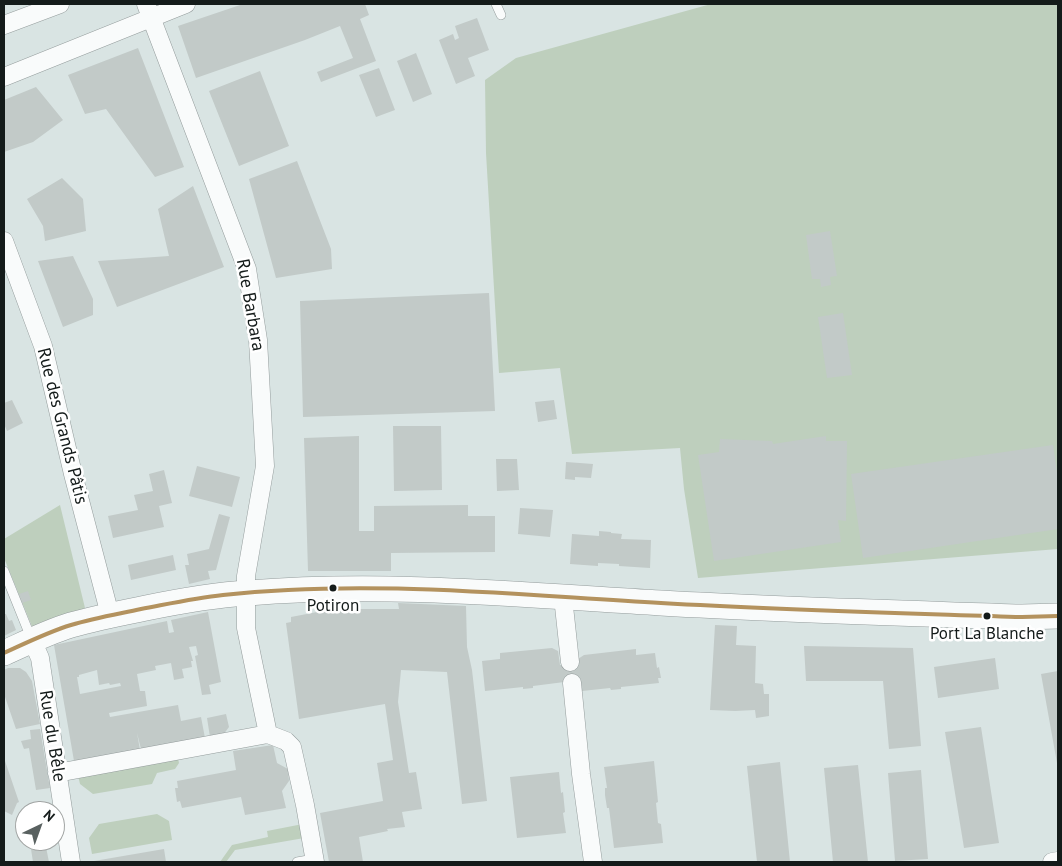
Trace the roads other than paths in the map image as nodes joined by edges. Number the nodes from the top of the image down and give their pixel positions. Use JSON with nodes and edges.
{"nodes":[{"id":1,"x":60,"y":4,"type":"edge"},
{"id":2,"x":186,"y":4,"type":"edge"},
{"id":3,"x":496,"y":4,"type":"edge"},
{"id":4,"x":148,"y":11,"type":"edge"},
{"id":5,"x":501,"y":15,"type":"dead end"},
{"id":6,"x":4,"y":25,"type":"edge"},
{"id":7,"x":4,"y":77,"type":"edge"},
{"id":8,"x":4,"y":240,"type":"edge"},
{"id":9,"x":4,"y":571,"type":"edge"},
{"id":10,"x":245,"y":593,"type":"junction"},
{"id":11,"x":563,"y":598,"type":"junction"},
{"id":12,"x":110,"y":615,"type":"junction"},
{"id":13,"x":1058,"y":616,"type":"edge"},
{"id":14,"x":32,"y":640,"type":"junction"},
{"id":15,"x":4,"y":653,"type":"edge"},
{"id":16,"x":570,"y":662,"type":"dead end"},
{"id":17,"x":572,"y":683,"type":"dead end"},
{"id":18,"x":268,"y":734,"type":"junction"},
{"id":19,"x":57,"y":773,"type":"junction"},
{"id":20,"x":314,"y":860,"type":"edge"},
{"id":21,"x":1058,"y":861,"type":"edge"},
{"id":22,"x":71,"y":862,"type":"edge"},
{"id":23,"x":297,"y":862,"type":"edge"},
{"id":24,"x":593,"y":862,"type":"edge"},
{"id":25,"x":1052,"y":862,"type":"edge"}],
"edges":[{"from":1,"to":6,"type":"street"},
{"from":2,"to":4,"type":"street"},
{"from":3,"to":5,"type":"lane"},
{"from":4,"to":7,"type":"street"},
{"from":4,"to":10,"type":"street","name":"Rue Barbara"},
{"from":8,"to":12,"type":"street","name":"Rue des Grands Pâtis"},
{"from":9,"to":14,"type":"lane"},
{"from":10,"to":11,"type":"street"},
{"from":10,"to":12,"type":"street"},
{"from":10,"to":18,"type":"street","name":"Rue Barbara"},
{"from":11,"to":13,"type":"street"},
{"from":11,"to":16,"type":"street"},
{"from":12,"to":14,"type":"street"},
{"from":14,"to":15,"type":"street"},
{"from":14,"to":19,"type":"street","name":"Rue du Bêle"},
{"from":17,"to":24,"type":"street"},
{"from":18,"to":19,"type":"street"},
{"from":18,"to":20,"type":"street"},
{"from":19,"to":22,"type":"street","name":"Rue du Bêle"},
{"from":20,"to":23,"type":"lane"},
{"from":21,"to":25,"type":"street"}]}
